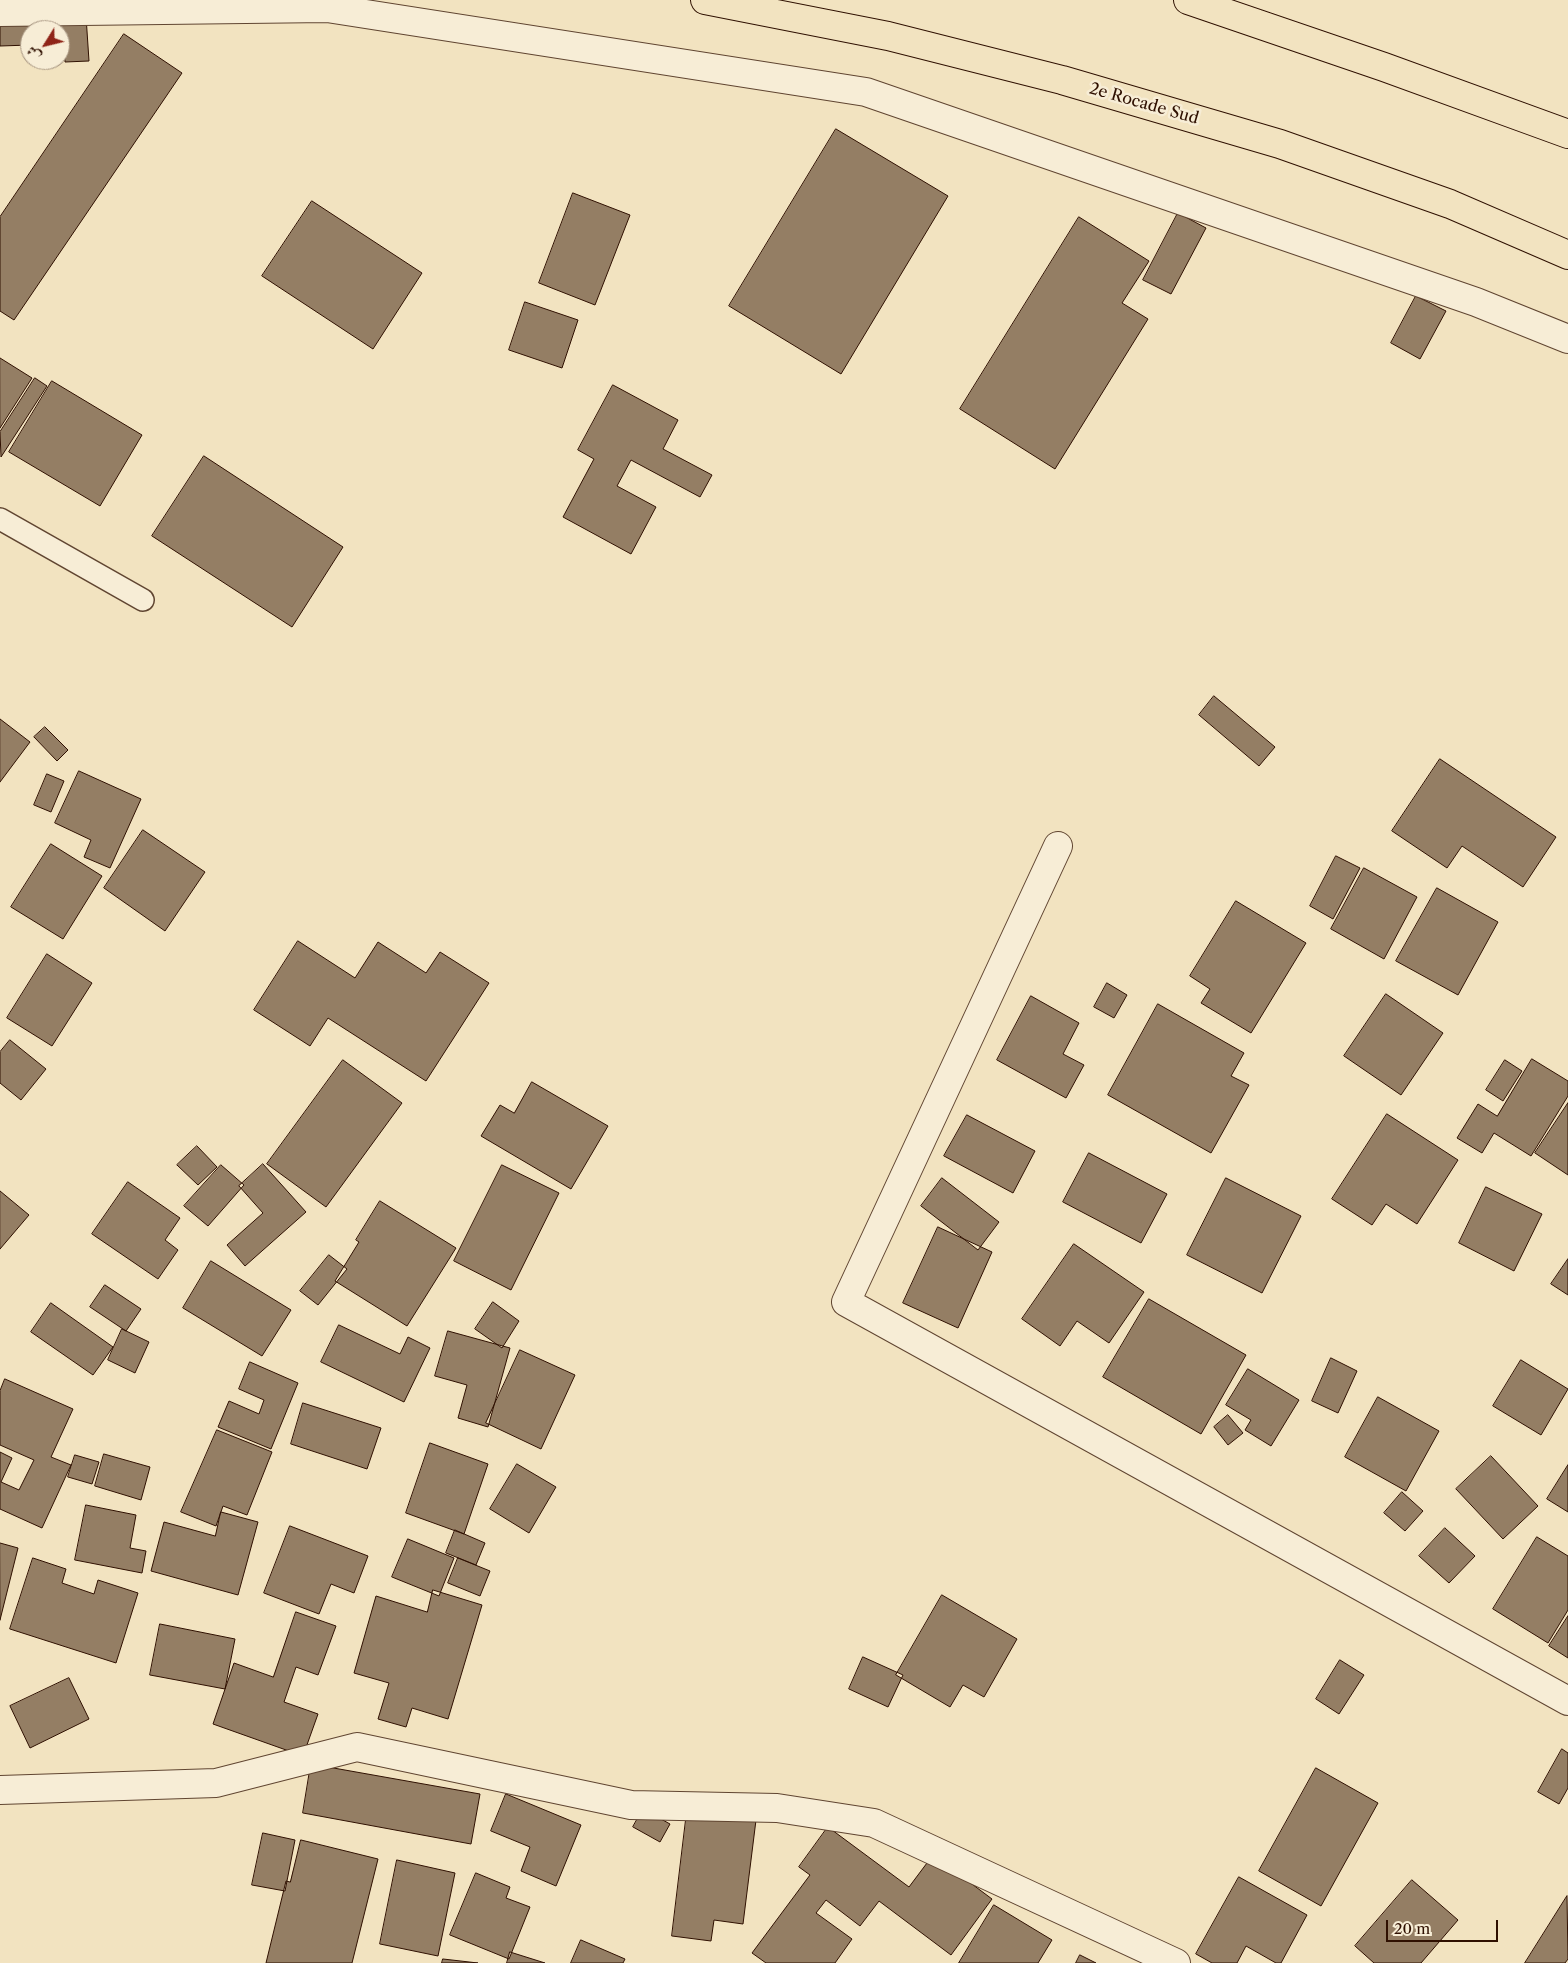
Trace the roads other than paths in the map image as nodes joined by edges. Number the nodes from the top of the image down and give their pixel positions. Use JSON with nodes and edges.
{"nodes":[{"id":1,"x":705,"y":0,"type":"edge"},
{"id":2,"x":1188,"y":0,"type":"edge"},
{"id":3,"x":0,"y":12,"type":"edge"},
{"id":4,"x":1568,"y":134,"type":"edge"},
{"id":5,"x":1568,"y":255,"type":"edge"},
{"id":6,"x":1568,"y":339,"type":"edge"},
{"id":7,"x":0,"y":519,"type":"edge"},
{"id":8,"x":143,"y":600,"type":"dead end"},
{"id":9,"x":1058,"y":846,"type":"dead end"},
{"id":10,"x":1568,"y":1701,"type":"edge"},
{"id":11,"x":0,"y":1790,"type":"edge"},
{"id":12,"x":1176,"y":1963,"type":"edge"}],
"edges":[{"from":1,"to":5,"type":"highway","name":"2e Rocade Sud"},
{"from":2,"to":4,"type":"highway"},
{"from":3,"to":6,"type":"street"},
{"from":7,"to":8,"type":"lane"},
{"from":9,"to":10,"type":"street"},
{"from":11,"to":12,"type":"street"}]}
